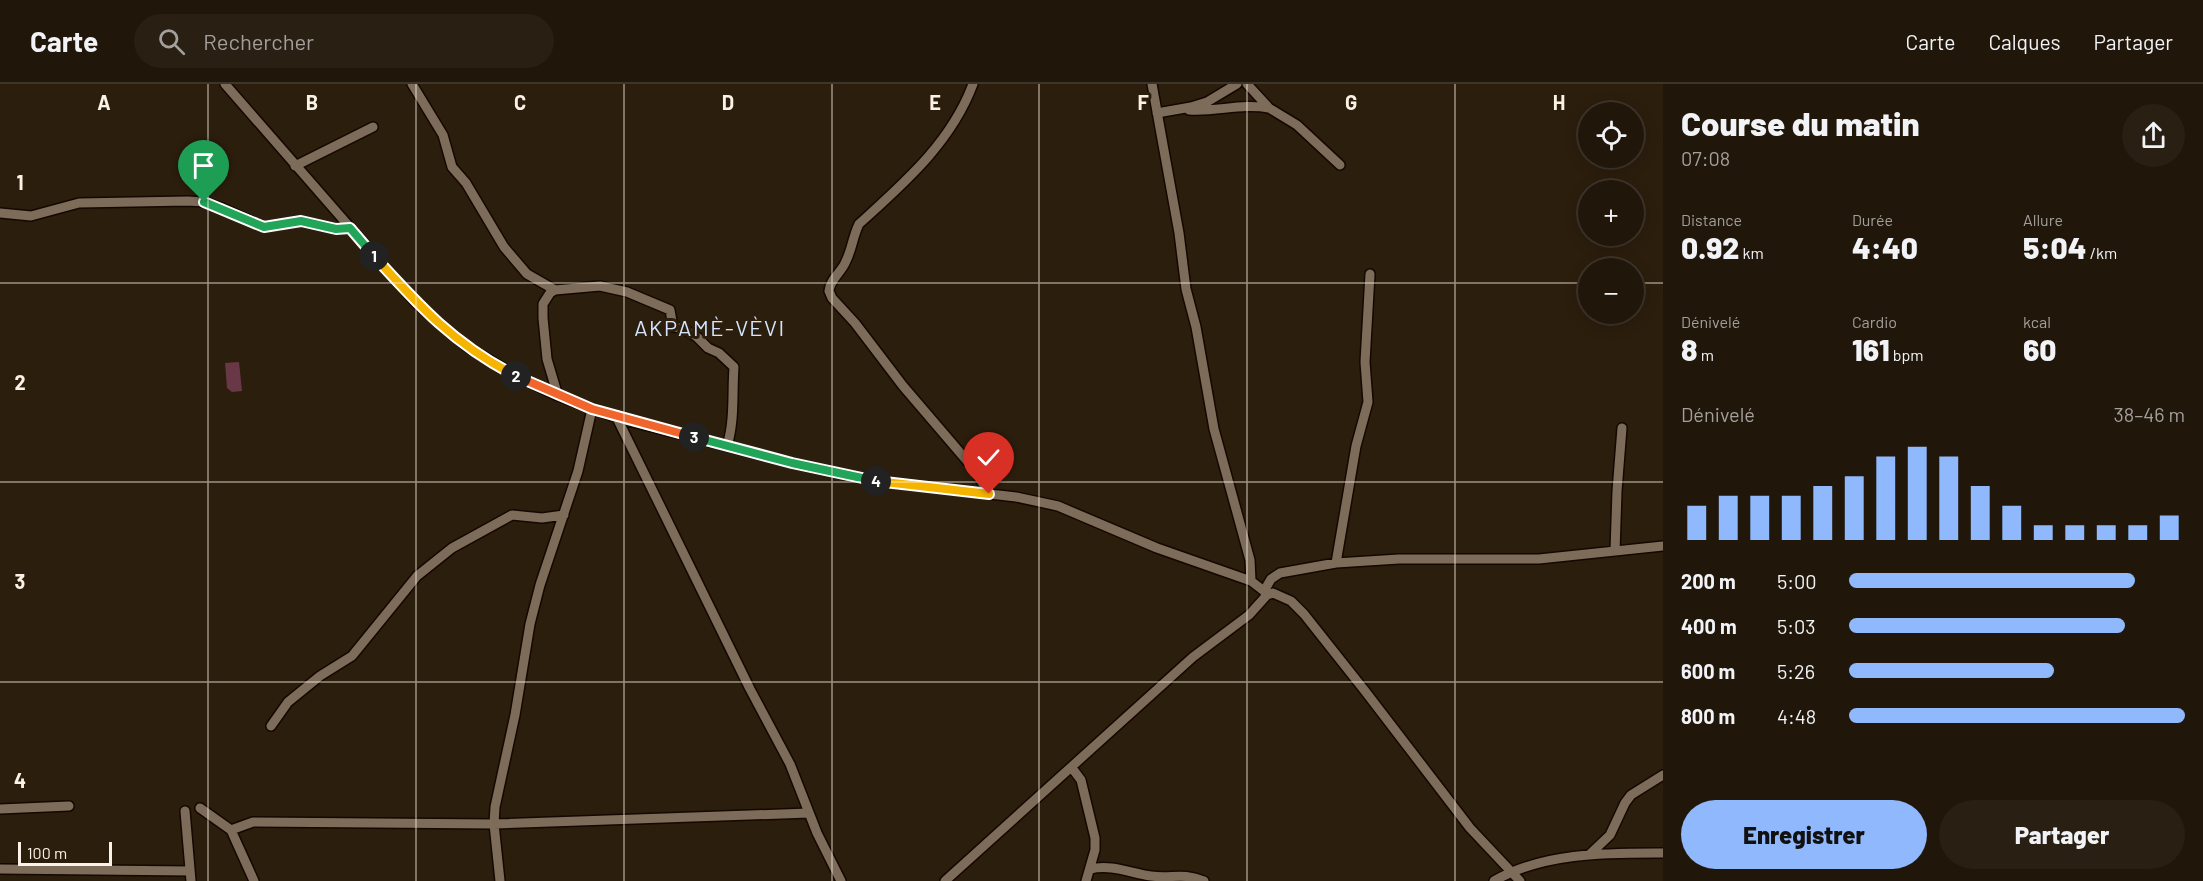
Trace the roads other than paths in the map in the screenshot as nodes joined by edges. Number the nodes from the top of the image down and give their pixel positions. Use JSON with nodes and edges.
{"nodes":[{"id":1,"x":225,"y":84,"type":"edge"},
{"id":2,"x":411,"y":84,"type":"edge"},
{"id":3,"x":973,"y":84,"type":"edge"},
{"id":4,"x":1152,"y":84,"type":"edge"},
{"id":5,"x":1232,"y":84,"type":"edge"},
{"id":6,"x":1247,"y":84,"type":"edge"},
{"id":7,"x":1269,"y":108,"type":"junction"},
{"id":8,"x":1184,"y":109,"type":"junction"},
{"id":9,"x":1157,"y":113,"type":"junction"},
{"id":10,"x":373,"y":127,"type":"dead end"},
{"id":11,"x":1340,"y":165,"type":"dead end"},
{"id":12,"x":295,"y":166,"type":"junction"},
{"id":13,"x":0,"y":213,"type":"edge"},
{"id":14,"x":350,"y":228,"type":"junction"},
{"id":15,"x":1370,"y":274,"type":"dead end"},
{"id":16,"x":555,"y":290,"type":"junction"},
{"id":17,"x":558,"y":396,"type":"junction"},
{"id":18,"x":592,"y":409,"type":"junction"},
{"id":19,"x":617,"y":418,"type":"junction"},
{"id":20,"x":1622,"y":428,"type":"dead end"},
{"id":21,"x":727,"y":446,"type":"junction"},
{"id":22,"x":989,"y":494,"type":"junction"},
{"id":23,"x":564,"y":515,"type":"junction"},
{"id":24,"x":1663,"y":546,"type":"edge"},
{"id":25,"x":1616,"y":551,"type":"junction"},
{"id":26,"x":1336,"y":563,"type":"junction"},
{"id":27,"x":1251,"y":581,"type":"junction"},
{"id":28,"x":1266,"y":593,"type":"junction"},
{"id":29,"x":271,"y":726,"type":"dead end"},
{"id":30,"x":1072,"y":768,"type":"junction"},
{"id":31,"x":1663,"y":775,"type":"edge"},
{"id":32,"x":69,"y":807,"type":"dead end"},
{"id":33,"x":200,"y":808,"type":"dead end"},
{"id":34,"x":0,"y":809,"type":"edge"},
{"id":35,"x":185,"y":811,"type":"dead end"},
{"id":36,"x":809,"y":813,"type":"junction"},
{"id":37,"x":494,"y":824,"type":"junction"},
{"id":38,"x":231,"y":830,"type":"junction"},
{"id":39,"x":1663,"y":853,"type":"edge"},
{"id":40,"x":1589,"y":855,"type":"junction"},
{"id":41,"x":0,"y":869,"type":"edge"},
{"id":42,"x":1090,"y":869,"type":"junction"},
{"id":43,"x":1510,"y":871,"type":"junction"},
{"id":44,"x":191,"y":876,"type":"edge"},
{"id":45,"x":254,"y":881,"type":"edge"},
{"id":46,"x":500,"y":881,"type":"edge"},
{"id":47,"x":841,"y":881,"type":"edge"},
{"id":48,"x":945,"y":881,"type":"edge"},
{"id":49,"x":1086,"y":881,"type":"edge"},
{"id":50,"x":1204,"y":881,"type":"edge"},
{"id":51,"x":1494,"y":881,"type":"edge"},
{"id":52,"x":1520,"y":881,"type":"edge"}],
"edges":[{"from":1,"to":12,"type":"street"},
{"from":2,"to":16,"type":"street"},
{"from":3,"to":22,"type":"street"},
{"from":4,"to":9,"type":"street"},
{"from":5,"to":8,"type":"street"},
{"from":6,"to":7,"type":"street"},
{"from":7,"to":8,"type":"street"},
{"from":7,"to":11,"type":"street"},
{"from":8,"to":9,"type":"street"},
{"from":9,"to":27,"type":"street"},
{"from":10,"to":12,"type":"street"},
{"from":12,"to":14,"type":"street"},
{"from":13,"to":14,"type":"street"},
{"from":14,"to":17,"type":"street"},
{"from":15,"to":26,"type":"street"},
{"from":16,"to":17,"type":"street"},
{"from":16,"to":21,"type":"street"},
{"from":17,"to":18,"type":"street"},
{"from":18,"to":19,"type":"street"},
{"from":18,"to":23,"type":"street"},
{"from":19,"to":21,"type":"street"},
{"from":19,"to":36,"type":"street"},
{"from":20,"to":25,"type":"street"},
{"from":21,"to":22,"type":"street"},
{"from":22,"to":27,"type":"street"},
{"from":23,"to":29,"type":"street"},
{"from":23,"to":37,"type":"street"},
{"from":24,"to":25,"type":"street"},
{"from":25,"to":26,"type":"street"},
{"from":26,"to":28,"type":"street"},
{"from":27,"to":28,"type":"street"},
{"from":28,"to":30,"type":"street"},
{"from":28,"to":43,"type":"street"},
{"from":30,"to":42,"type":"street"},
{"from":30,"to":48,"type":"street"},
{"from":31,"to":40,"type":"street"},
{"from":32,"to":34,"type":"street"},
{"from":33,"to":38,"type":"street"},
{"from":35,"to":44,"type":"street"},
{"from":36,"to":37,"type":"street"},
{"from":36,"to":47,"type":"street"},
{"from":37,"to":38,"type":"street"},
{"from":37,"to":46,"type":"street"},
{"from":38,"to":45,"type":"street"},
{"from":39,"to":40,"type":"street"},
{"from":40,"to":43,"type":"street"},
{"from":41,"to":44,"type":"street"},
{"from":42,"to":49,"type":"street"},
{"from":42,"to":50,"type":"street"},
{"from":43,"to":51,"type":"street"},
{"from":43,"to":52,"type":"street"}]}
